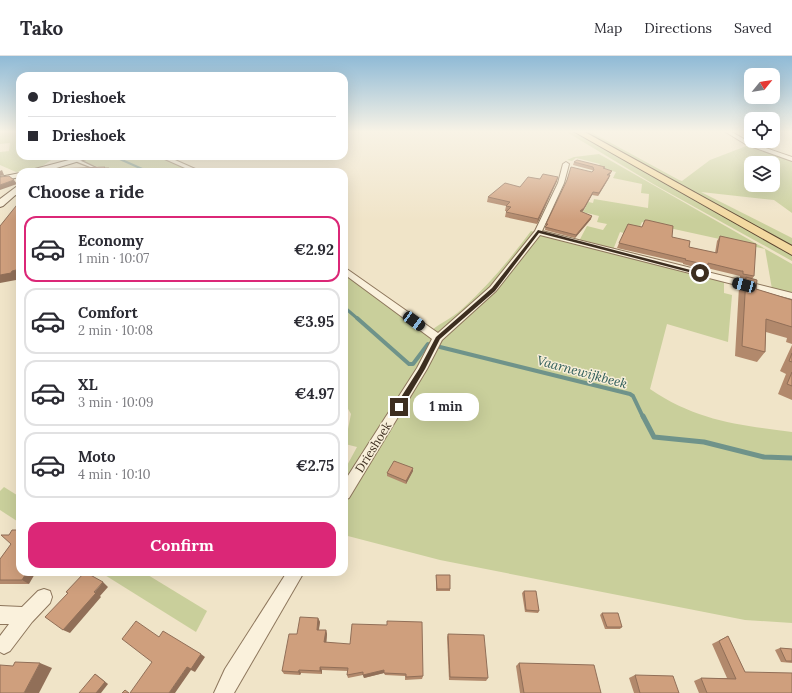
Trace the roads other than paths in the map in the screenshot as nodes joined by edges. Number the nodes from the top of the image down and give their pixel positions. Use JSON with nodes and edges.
{"nodes":[{"id":1,"x":54,"y":161,"type":"edge"},
{"id":2,"x":75,"y":161,"type":"edge"},
{"id":3,"x":80,"y":161,"type":"edge"},
{"id":4,"x":172,"y":161,"type":"edge"},
{"id":5,"x":630,"y":161,"type":"edge"},
{"id":6,"x":568,"y":166,"type":"dead end"},
{"id":7,"x":43,"y":168,"type":"edge"},
{"id":8,"x":49,"y":168,"type":"edge"},
{"id":9,"x":95,"y":168,"type":"edge"},
{"id":10,"x":190,"y":168,"type":"edge"},
{"id":11,"x":16,"y":177,"type":"edge"},
{"id":12,"x":0,"y":179,"type":"edge"},
{"id":13,"x":16,"y":194,"type":"edge"},
{"id":14,"x":0,"y":204,"type":"edge"},
{"id":15,"x":538,"y":232,"type":"junction"},
{"id":16,"x":792,"y":250,"type":"edge"},
{"id":17,"x":348,"y":273,"type":"edge"},
{"id":18,"x":792,"y":296,"type":"edge"},
{"id":19,"x":438,"y":338,"type":"junction"},
{"id":20,"x":348,"y":488,"type":"edge"},
{"id":21,"x":294,"y":576,"type":"edge"},
{"id":22,"x":44,"y":598,"type":"dead end"},
{"id":23,"x":0,"y":615,"type":"edge"},
{"id":24,"x":26,"y":616,"type":"junction"},
{"id":25,"x":4,"y":644,"type":"dead end"},
{"id":26,"x":224,"y":693,"type":"edge"}],
"edges":[{"from":1,"to":7,"type":"main road"},
{"from":2,"to":8,"type":"main road"},
{"from":3,"to":9,"type":"lane"},
{"from":4,"to":10,"type":"street"},
{"from":5,"to":16,"type":"main road"},
{"from":6,"to":15,"type":"street","name":"Drieshoek"},
{"from":11,"to":12,"type":"main road"},
{"from":13,"to":14,"type":"main road"},
{"from":15,"to":18,"type":"street"},
{"from":15,"to":19,"type":"street","name":"Drieshoek"},
{"from":17,"to":19,"type":"street"},
{"from":19,"to":20,"type":"street","name":"Drieshoek"},
{"from":21,"to":26,"type":"street"},
{"from":22,"to":24,"type":"street"},
{"from":23,"to":24,"type":"street"},
{"from":24,"to":25,"type":"street"}]}
